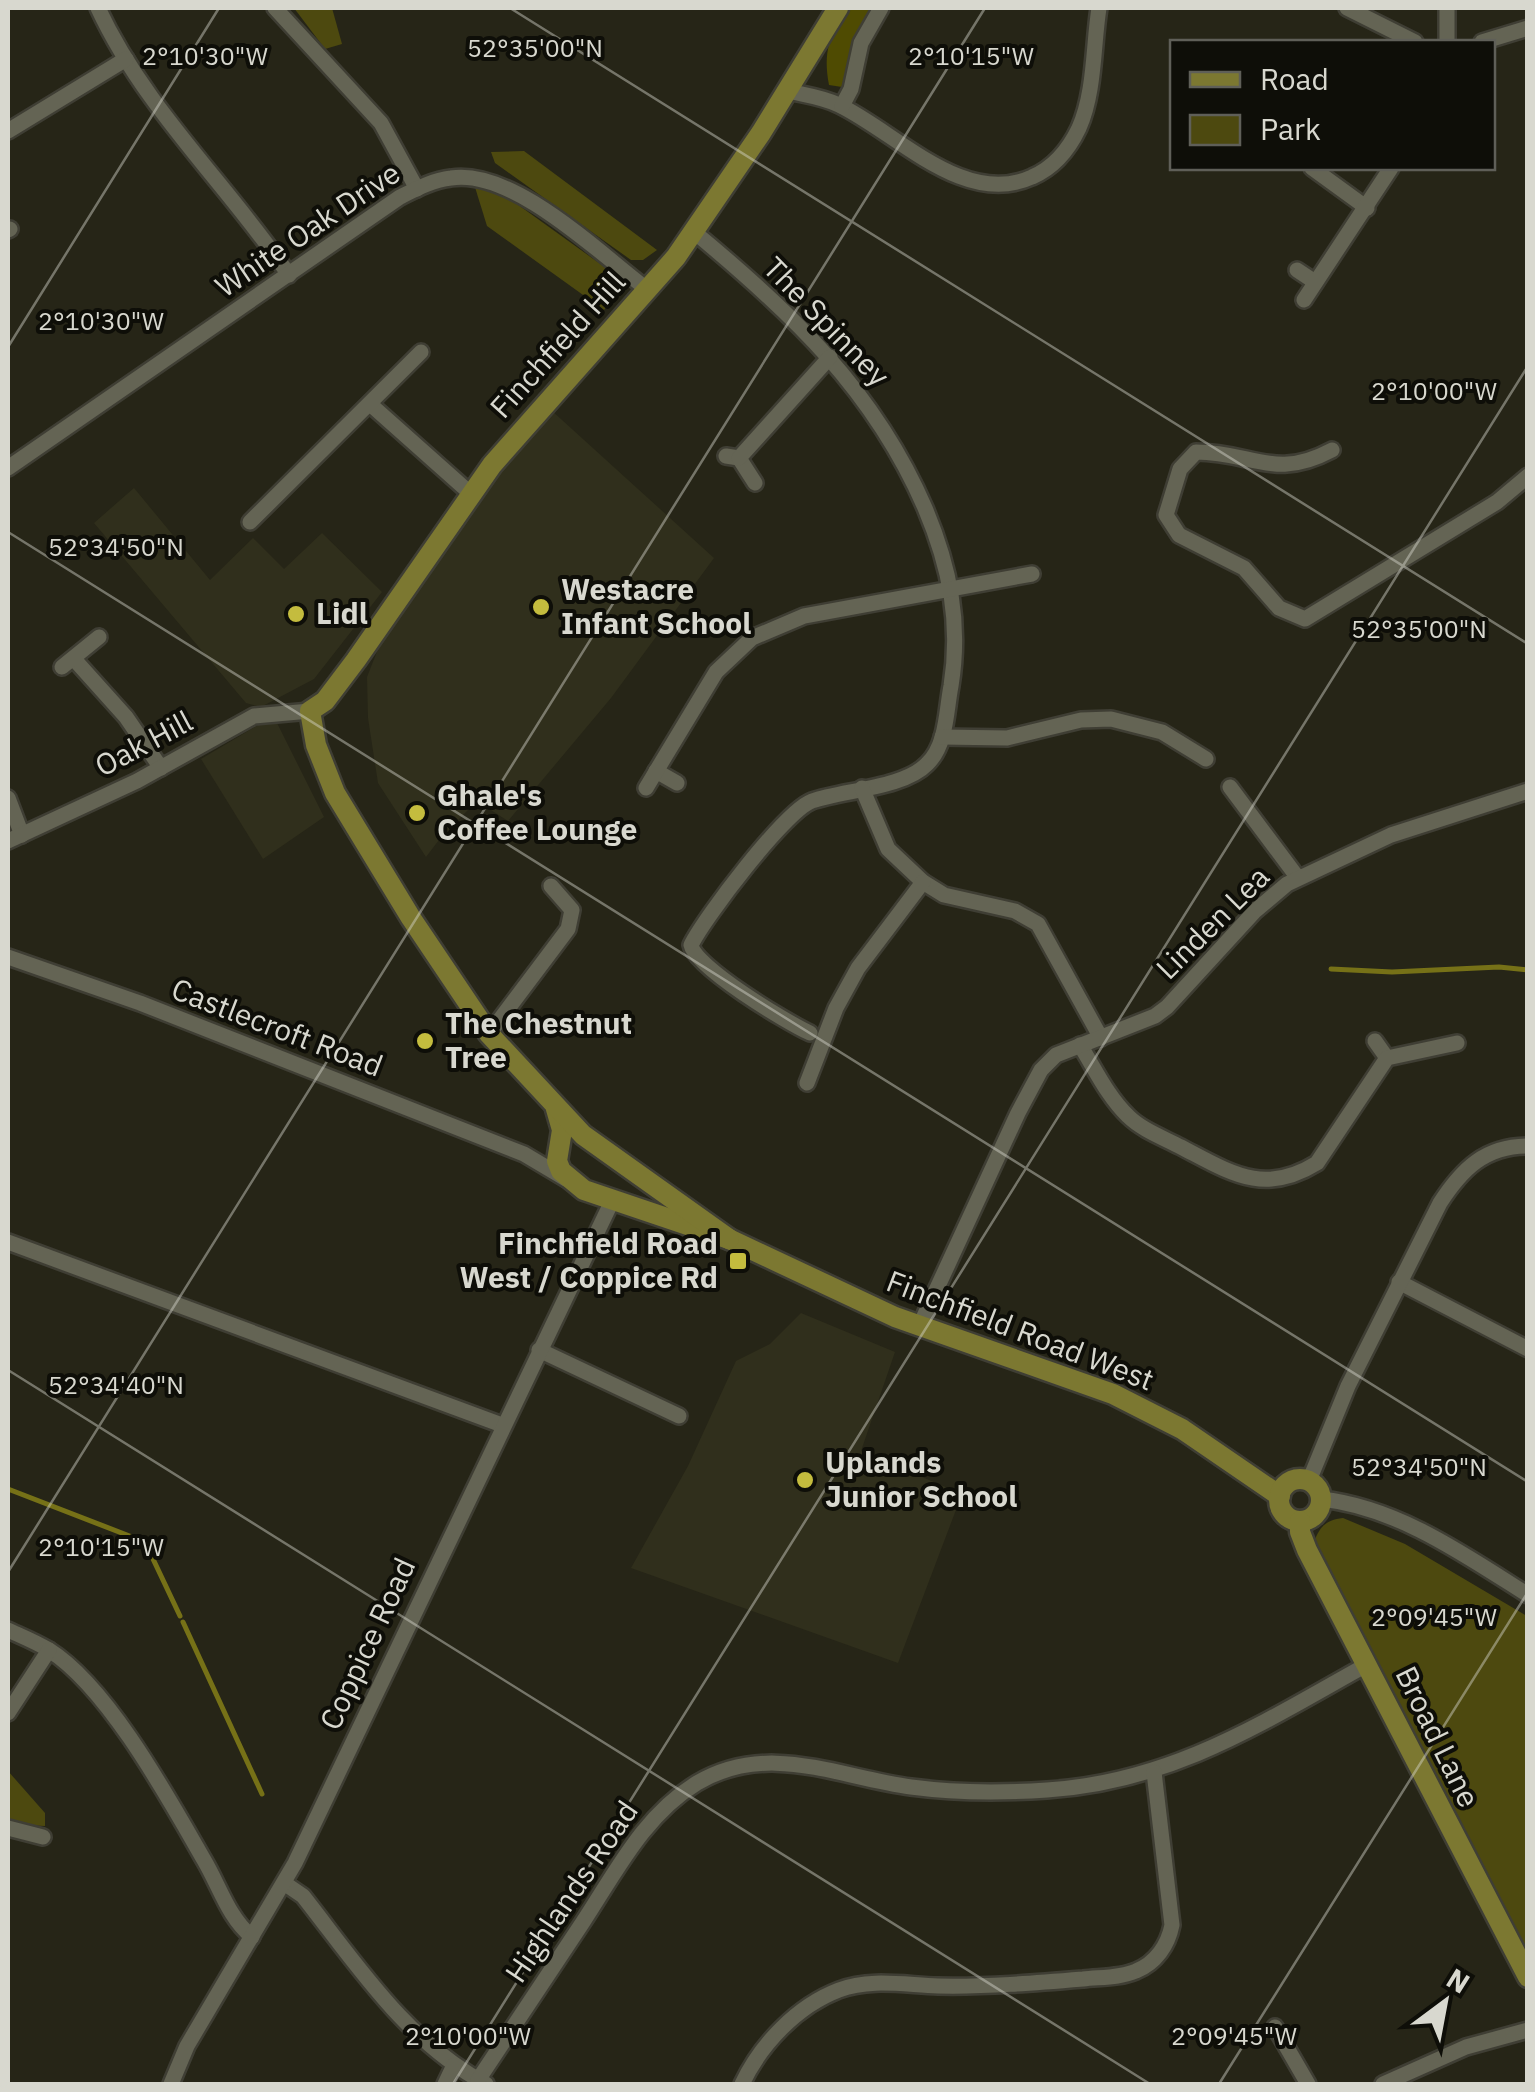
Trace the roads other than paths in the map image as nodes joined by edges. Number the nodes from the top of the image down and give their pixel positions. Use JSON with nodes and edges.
{"nodes":[{"id":1,"x":98,"y":8,"type":"edge"},
{"id":2,"x":275,"y":8,"type":"edge"},
{"id":3,"x":838,"y":8,"type":"edge"},
{"id":4,"x":881,"y":8,"type":"edge"},
{"id":5,"x":1099,"y":8,"type":"edge"},
{"id":6,"x":1348,"y":8,"type":"edge"},
{"id":7,"x":1447,"y":8,"type":"edge"},
{"id":8,"x":1528,"y":28,"type":"edge"},
{"id":9,"x":1411,"y":40,"type":"edge"},
{"id":10,"x":1447,"y":40,"type":"edge"},
{"id":11,"x":1489,"y":40,"type":"edge"},
{"id":12,"x":126,"y":59,"type":"junction"},
{"id":13,"x":788,"y":91,"type":"junction"},
{"id":14,"x":842,"y":106,"type":"junction"},
{"id":15,"x":8,"y":131,"type":"edge"},
{"id":16,"x":1315,"y":170,"type":"edge"},
{"id":17,"x":1390,"y":170,"type":"edge"},
{"id":18,"x":417,"y":188,"type":"junction"},
{"id":19,"x":1368,"y":208,"type":"junction"},
{"id":20,"x":694,"y":232,"type":"junction"},
{"id":21,"x":1297,"y":270,"type":"dead end"},
{"id":22,"x":289,"y":275,"type":"junction"},
{"id":23,"x":1315,"y":282,"type":"junction"},
{"id":24,"x":648,"y":290,"type":"junction"},
{"id":25,"x":1304,"y":300,"type":"dead end"},
{"id":26,"x":421,"y":352,"type":"dead end"},
{"id":27,"x":830,"y":357,"type":"junction"},
{"id":28,"x":370,"y":404,"type":"junction"},
{"id":29,"x":1332,"y":450,"type":"dead end"},
{"id":30,"x":8,"y":468,"type":"edge"},
{"id":31,"x":1528,"y":476,"type":"edge"},
{"id":32,"x":755,"y":483,"type":"dead end"},
{"id":33,"x":470,"y":493,"type":"junction"},
{"id":34,"x":250,"y":522,"type":"dead end"},
{"id":35,"x":1033,"y":574,"type":"dead end"},
{"id":36,"x":951,"y":586,"type":"junction"},
{"id":37,"x":98,"y":637,"type":"dead end"},
{"id":38,"x":310,"y":711,"type":"junction"},
{"id":39,"x":942,"y":737,"type":"junction"},
{"id":40,"x":1206,"y":759,"type":"dead end"},
{"id":41,"x":162,"y":768,"type":"junction"},
{"id":42,"x":656,"y":771,"type":"junction"},
{"id":43,"x":677,"y":783,"type":"dead end"},
{"id":44,"x":1230,"y":787,"type":"dead end"},
{"id":45,"x":646,"y":788,"type":"dead end"},
{"id":46,"x":862,"y":788,"type":"junction"},
{"id":47,"x":1528,"y":791,"type":"edge"},
{"id":48,"x":8,"y":798,"type":"edge"},
{"id":49,"x":15,"y":838,"type":"edge"},
{"id":50,"x":1298,"y":878,"type":"junction"},
{"id":51,"x":923,"y":882,"type":"junction"},
{"id":52,"x":550,"y":886,"type":"dead end"},
{"id":53,"x":8,"y":956,"type":"edge"},
{"id":54,"x":810,"y":1033,"type":"dead end"},
{"id":55,"x":489,"y":1034,"type":"junction"},
{"id":56,"x":1101,"y":1038,"type":"junction"},
{"id":57,"x":1375,"y":1041,"type":"dead end"},
{"id":58,"x":1457,"y":1044,"type":"dead end"},
{"id":59,"x":1080,"y":1046,"type":"junction"},
{"id":60,"x":1386,"y":1058,"type":"junction"},
{"id":61,"x":807,"y":1082,"type":"dead end"},
{"id":62,"x":556,"y":1108,"type":"junction"},
{"id":63,"x":583,"y":1135,"type":"junction"},
{"id":64,"x":560,"y":1144,"type":"junction"},
{"id":65,"x":1528,"y":1146,"type":"edge"},
{"id":66,"x":524,"y":1154,"type":"junction"},
{"id":67,"x":623,"y":1163,"type":"junction"},
{"id":68,"x":570,"y":1182,"type":"junction"},
{"id":69,"x":604,"y":1197,"type":"junction"},
{"id":70,"x":729,"y":1239,"type":"junction"},
{"id":71,"x":8,"y":1242,"type":"edge"},
{"id":72,"x":1399,"y":1282,"type":"junction"},
{"id":73,"x":920,"y":1326,"type":"junction"},
{"id":74,"x":1528,"y":1349,"type":"edge"},
{"id":75,"x":539,"y":1350,"type":"junction"},
{"id":76,"x":679,"y":1416,"type":"dead end"},
{"id":77,"x":502,"y":1425,"type":"junction"},
{"id":78,"x":1315,"y":1490,"type":"junction"},
{"id":79,"x":1280,"y":1496,"type":"junction"},
{"id":80,"x":1300,"y":1521,"type":"junction"},
{"id":81,"x":1528,"y":1596,"type":"edge"},
{"id":82,"x":8,"y":1630,"type":"edge"},
{"id":83,"x":49,"y":1650,"type":"junction"},
{"id":84,"x":1368,"y":1664,"type":"junction"},
{"id":85,"x":8,"y":1713,"type":"edge"},
{"id":86,"x":1154,"y":1772,"type":"junction"},
{"id":87,"x":8,"y":1828,"type":"edge"},
{"id":88,"x":43,"y":1837,"type":"dead end"},
{"id":89,"x":284,"y":1883,"type":"junction"},
{"id":90,"x":252,"y":1937,"type":"junction"},
{"id":91,"x":1528,"y":1977,"type":"edge"},
{"id":92,"x":1275,"y":2026,"type":"dead end"},
{"id":93,"x":1528,"y":2030,"type":"edge"},
{"id":94,"x":1301,"y":2035,"type":"dead end"},
{"id":95,"x":1285,"y":2044,"type":"junction"},
{"id":96,"x":454,"y":2065,"type":"junction"},
{"id":97,"x":482,"y":2082,"type":"edge"},
{"id":98,"x":171,"y":2084,"type":"edge"},
{"id":99,"x":444,"y":2084,"type":"edge"},
{"id":100,"x":742,"y":2084,"type":"edge"},
{"id":101,"x":1308,"y":2084,"type":"edge"},
{"id":102,"x":1383,"y":2084,"type":"edge"}],
"edges":[{"from":1,"to":12,"type":"street"},
{"from":2,"to":18,"type":"street"},
{"from":3,"to":13,"type":"main road","name":"Finchfield Hill"},
{"from":4,"to":14,"type":"street"},
{"from":5,"to":14,"type":"street"},
{"from":6,"to":9,"type":"street"},
{"from":7,"to":10,"type":"street"},
{"from":8,"to":11,"type":"street"},
{"from":12,"to":15,"type":"street"},
{"from":12,"to":22,"type":"street"},
{"from":13,"to":14,"type":"street"},
{"from":13,"to":20,"type":"main road","name":"Finchfield Hill"},
{"from":16,"to":19,"type":"street"},
{"from":17,"to":19,"type":"street"},
{"from":18,"to":22,"type":"street","name":"White Oak Drive"},
{"from":18,"to":24,"type":"street","name":"White Oak Drive"},
{"from":19,"to":23,"type":"street"},
{"from":20,"to":24,"type":"main road","name":"Finchfield Hill"},
{"from":20,"to":27,"type":"street","name":"The Spinney"},
{"from":21,"to":23,"type":"street"},
{"from":22,"to":30,"type":"street","name":"White Oak Drive"},
{"from":23,"to":25,"type":"street"},
{"from":24,"to":33,"type":"main road","name":"Finchfield Hill"},
{"from":26,"to":28,"type":"street"},
{"from":27,"to":32,"type":"street"},
{"from":27,"to":36,"type":"street","name":"The Spinney"},
{"from":28,"to":33,"type":"street"},
{"from":28,"to":34,"type":"street"},
{"from":29,"to":31,"type":"street"},
{"from":33,"to":38,"type":"main road","name":"Finchfield Hill"},
{"from":35,"to":36,"type":"street"},
{"from":36,"to":39,"type":"street","name":"The Spinney"},
{"from":36,"to":42,"type":"street"},
{"from":37,"to":41,"type":"street"},
{"from":38,"to":41,"type":"street","name":"Oak Hill"},
{"from":38,"to":55,"type":"main road"},
{"from":39,"to":40,"type":"street"},
{"from":39,"to":46,"type":"street","name":"The Spinney"},
{"from":41,"to":49,"type":"street","name":"Oak Hill"},
{"from":42,"to":43,"type":"street"},
{"from":42,"to":45,"type":"street"},
{"from":44,"to":50,"type":"street"},
{"from":46,"to":51,"type":"street"},
{"from":46,"to":54,"type":"street","name":"The Spinney"},
{"from":47,"to":50,"type":"street","name":"Linden Lea"},
{"from":48,"to":49,"type":"street"},
{"from":50,"to":56,"type":"street","name":"Linden Lea"},
{"from":51,"to":56,"type":"street"},
{"from":51,"to":61,"type":"street"},
{"from":52,"to":55,"type":"street"},
{"from":53,"to":66,"type":"street","name":"Castlecroft Road"},
{"from":55,"to":62,"type":"main road"},
{"from":56,"to":59,"type":"street","name":"Linden Lea"},
{"from":57,"to":60,"type":"street"},
{"from":58,"to":60,"type":"street"},
{"from":59,"to":60,"type":"street"},
{"from":59,"to":73,"type":"street","name":"Linden Lea"},
{"from":62,"to":63,"type":"main road"},
{"from":62,"to":64,"type":"main road"},
{"from":63,"to":64,"type":"main road"},
{"from":63,"to":67,"type":"main road"},
{"from":64,"to":66,"type":"street"},
{"from":64,"to":68,"type":"main road"},
{"from":65,"to":72,"type":"street"},
{"from":66,"to":68,"type":"street"},
{"from":67,"to":69,"type":"main road"},
{"from":67,"to":70,"type":"main road","name":"Finchfield Road West"},
{"from":68,"to":69,"type":"main road"},
{"from":69,"to":70,"type":"main road","name":"Finchfield Road West"},
{"from":69,"to":75,"type":"street","name":"Coppice Road"},
{"from":70,"to":73,"type":"main road","name":"Finchfield Road West"},
{"from":71,"to":77,"type":"street"},
{"from":72,"to":74,"type":"street"},
{"from":72,"to":78,"type":"street"},
{"from":73,"to":79,"type":"main road","name":"Finchfield Road West"},
{"from":75,"to":76,"type":"street"},
{"from":75,"to":77,"type":"street","name":"Coppice Road"},
{"from":77,"to":89,"type":"street","name":"Coppice Road"},
{"from":78,"to":79,"type":"main road"},
{"from":78,"to":80,"type":"main road"},
{"from":78,"to":81,"type":"street"},
{"from":79,"to":80,"type":"main road"},
{"from":80,"to":84,"type":"main road","name":"Broad Lane"},
{"from":82,"to":83,"type":"street"},
{"from":83,"to":85,"type":"street"},
{"from":83,"to":90,"type":"street"},
{"from":84,"to":86,"type":"street","name":"Highlands Road"},
{"from":84,"to":91,"type":"main road","name":"Broad Lane"},
{"from":86,"to":97,"type":"street","name":"Highlands Road"},
{"from":86,"to":100,"type":"street"},
{"from":87,"to":88,"type":"street"},
{"from":89,"to":90,"type":"street","name":"Coppice Road"},
{"from":89,"to":96,"type":"street"},
{"from":90,"to":98,"type":"street","name":"Coppice Road"},
{"from":92,"to":95,"type":"street"},
{"from":93,"to":102,"type":"street"},
{"from":94,"to":95,"type":"street"},
{"from":95,"to":101,"type":"street"},
{"from":96,"to":97,"type":"street"},
{"from":96,"to":99,"type":"street"}]}
